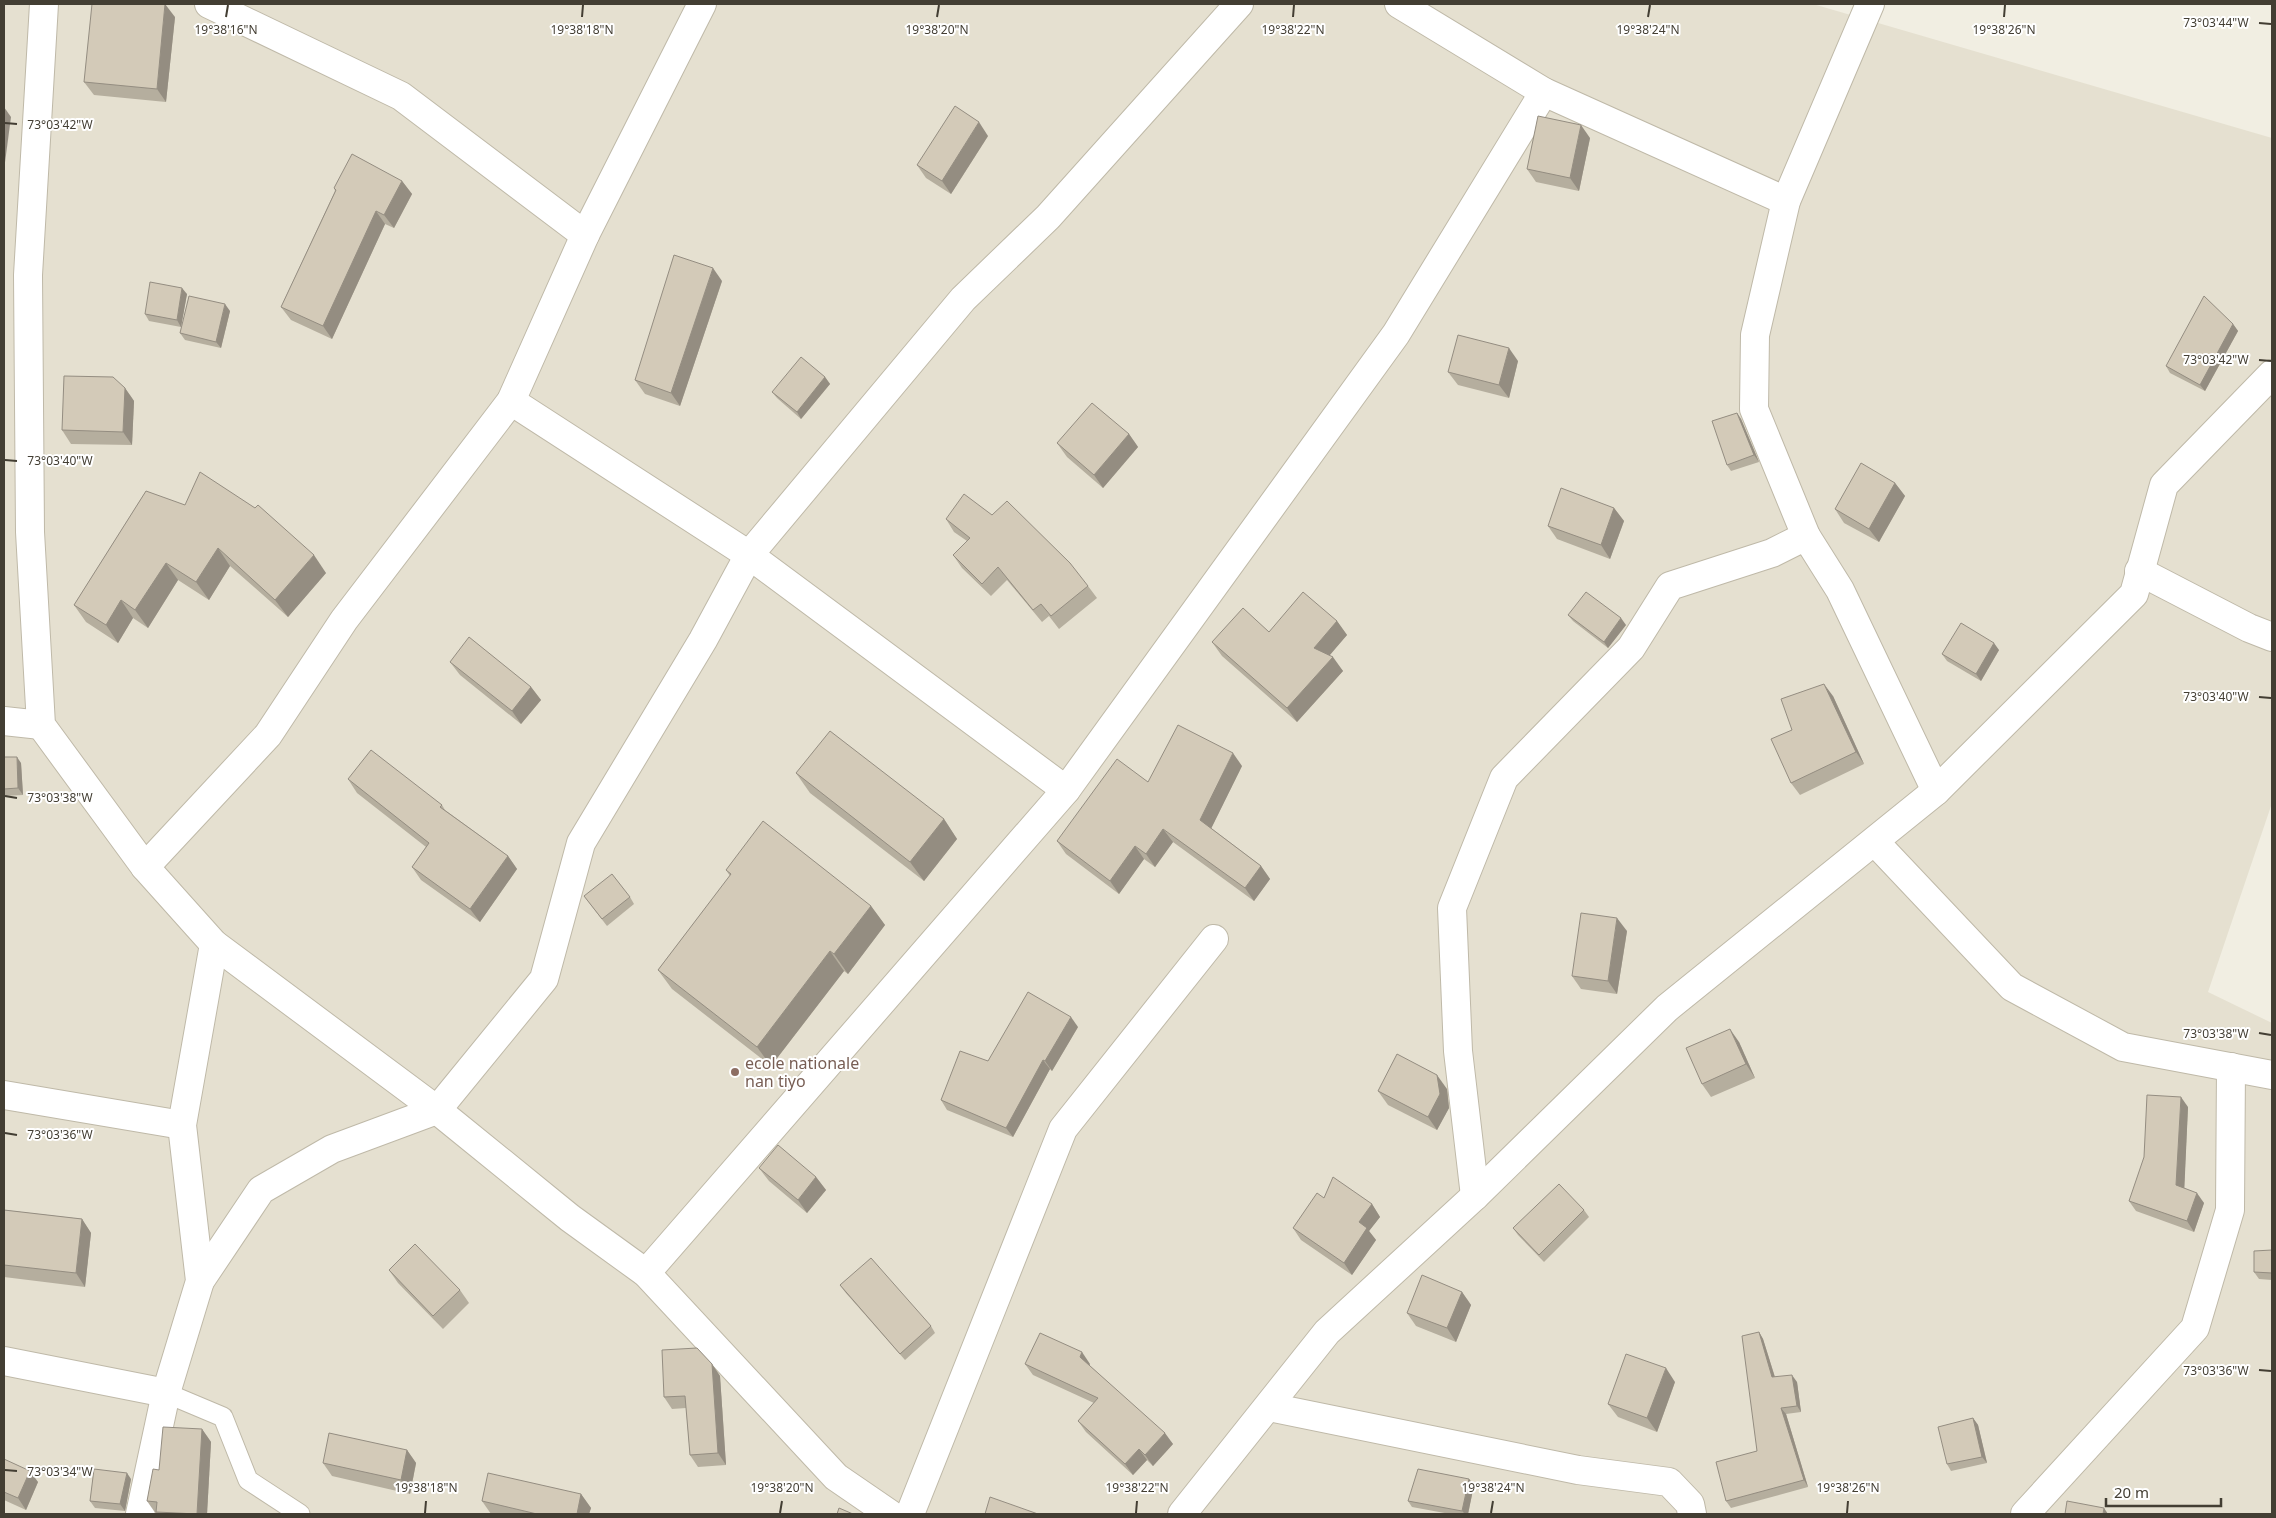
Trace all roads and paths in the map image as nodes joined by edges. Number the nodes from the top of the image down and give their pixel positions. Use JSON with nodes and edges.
{"nodes":[{"id":1,"x":44,"y":4,"type":"edge"},
{"id":2,"x":209,"y":4,"type":"edge"},
{"id":3,"x":702,"y":4,"type":"edge"},
{"id":4,"x":1240,"y":4,"type":"edge"},
{"id":5,"x":1399,"y":4,"type":"edge"},
{"id":6,"x":1870,"y":4,"type":"edge"},
{"id":7,"x":1544,"y":92,"type":"junction"},
{"id":8,"x":1786,"y":201,"type":"junction"},
{"id":9,"x":585,"y":235,"type":"junction"},
{"id":10,"x":2272,"y":374,"type":"edge"},
{"id":11,"x":511,"y":401,"type":"junction"},
{"id":12,"x":1806,"y":536,"type":"junction"},
{"id":13,"x":748,"y":555,"type":"junction"},
{"id":14,"x":2139,"y":571,"type":"junction"},
{"id":15,"x":2272,"y":637,"type":"edge"},
{"id":16,"x":4,"y":721,"type":"edge"},
{"id":17,"x":41,"y":725,"type":"junction"},
{"id":18,"x":1066,"y":790,"type":"junction"},
{"id":19,"x":1936,"y":791,"type":"junction"},
{"id":20,"x":1875,"y":842,"type":"junction"},
{"id":21,"x":145,"y":867,"type":"junction"},
{"id":22,"x":1214,"y":939,"type":"dead end"},
{"id":23,"x":214,"y":944,"type":"junction"},
{"id":24,"x":2231,"y":1067,"type":"junction"},
{"id":25,"x":2272,"y":1075,"type":"edge"},
{"id":26,"x":4,"y":1095,"type":"edge"},
{"id":27,"x":437,"y":1110,"type":"junction"},
{"id":28,"x":182,"y":1125,"type":"junction"},
{"id":29,"x":1475,"y":1196,"type":"junction"},
{"id":30,"x":646,"y":1273,"type":"junction"},
{"id":31,"x":200,"y":1281,"type":"junction"},
{"id":32,"x":4,"y":1361,"type":"edge"},
{"id":33,"x":166,"y":1393,"type":"junction"},
{"id":34,"x":1269,"y":1407,"type":"junction"},
{"id":35,"x":140,"y":1514,"type":"edge"},
{"id":36,"x":300,"y":1514,"type":"edge"},
{"id":37,"x":890,"y":1514,"type":"edge"},
{"id":38,"x":910,"y":1514,"type":"edge"},
{"id":39,"x":1182,"y":1514,"type":"edge"},
{"id":40,"x":1692,"y":1514,"type":"edge"},
{"id":41,"x":2026,"y":1514,"type":"edge"}],
"edges":[{"from":1,"to":17,"type":"street"},
{"from":2,"to":9,"type":"street"},
{"from":3,"to":9,"type":"street"},
{"from":4,"to":13,"type":"street"},
{"from":5,"to":7,"type":"street"},
{"from":6,"to":8,"type":"street"},
{"from":7,"to":8,"type":"street"},
{"from":7,"to":18,"type":"street"},
{"from":8,"to":12,"type":"street"},
{"from":9,"to":11,"type":"street"},
{"from":10,"to":14,"type":"street"},
{"from":11,"to":13,"type":"street"},
{"from":11,"to":21,"type":"street"},
{"from":12,"to":19,"type":"street"},
{"from":12,"to":29,"type":"street"},
{"from":13,"to":18,"type":"street"},
{"from":13,"to":27,"type":"street"},
{"from":14,"to":15,"type":"street"},
{"from":14,"to":19,"type":"street"},
{"from":16,"to":17,"type":"street"},
{"from":17,"to":21,"type":"street"},
{"from":18,"to":30,"type":"street"},
{"from":19,"to":20,"type":"street"},
{"from":20,"to":24,"type":"street"},
{"from":20,"to":29,"type":"street"},
{"from":21,"to":23,"type":"street"},
{"from":22,"to":38,"type":"street"},
{"from":23,"to":27,"type":"street"},
{"from":23,"to":28,"type":"street"},
{"from":24,"to":25,"type":"street"},
{"from":24,"to":41,"type":"street"},
{"from":26,"to":28,"type":"street"},
{"from":27,"to":30,"type":"street"},
{"from":27,"to":31,"type":"street"},
{"from":28,"to":31,"type":"street"},
{"from":29,"to":34,"type":"street"},
{"from":30,"to":37,"type":"street"},
{"from":31,"to":33,"type":"street"},
{"from":32,"to":33,"type":"street"},
{"from":33,"to":35,"type":"street"},
{"from":33,"to":36,"type":"lane"},
{"from":34,"to":39,"type":"street"},
{"from":34,"to":40,"type":"street"}]}
